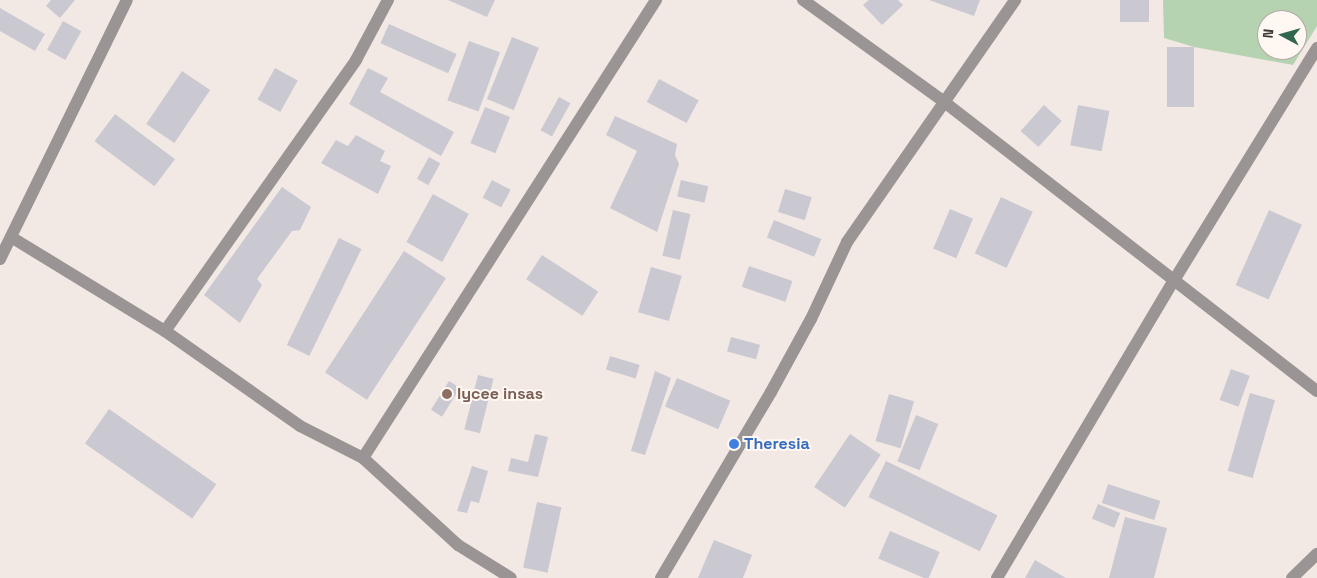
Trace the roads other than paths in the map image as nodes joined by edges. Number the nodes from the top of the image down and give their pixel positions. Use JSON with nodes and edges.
{"nodes":[{"id":1,"x":127,"y":0,"type":"edge"},
{"id":2,"x":388,"y":0,"type":"edge"},
{"id":3,"x":656,"y":0,"type":"edge"},
{"id":4,"x":803,"y":0,"type":"edge"},
{"id":5,"x":1015,"y":0,"type":"edge"},
{"id":6,"x":1317,"y":48,"type":"edge"},
{"id":7,"x":943,"y":101,"type":"junction"},
{"id":8,"x":11,"y":237,"type":"junction"},
{"id":9,"x":0,"y":259,"type":"edge"},
{"id":10,"x":1173,"y":282,"type":"junction"},
{"id":11,"x":165,"y":331,"type":"junction"},
{"id":12,"x":1317,"y":391,"type":"edge"},
{"id":13,"x":363,"y":458,"type":"junction"},
{"id":14,"x":1317,"y":554,"type":"edge"},
{"id":15,"x":511,"y":578,"type":"edge"},
{"id":16,"x":661,"y":578,"type":"edge"},
{"id":17,"x":997,"y":578,"type":"edge"},
{"id":18,"x":1292,"y":578,"type":"edge"}],
"edges":[{"from":1,"to":8,"type":"street"},
{"from":2,"to":11,"type":"street"},
{"from":3,"to":13,"type":"street"},
{"from":4,"to":7,"type":"street"},
{"from":5,"to":7,"type":"street"},
{"from":6,"to":10,"type":"street"},
{"from":7,"to":10,"type":"street"},
{"from":7,"to":16,"type":"street"},
{"from":8,"to":9,"type":"street"},
{"from":8,"to":11,"type":"street"},
{"from":10,"to":12,"type":"street"},
{"from":10,"to":17,"type":"street"},
{"from":11,"to":13,"type":"street"},
{"from":13,"to":15,"type":"street"},
{"from":14,"to":18,"type":"street"}]}
